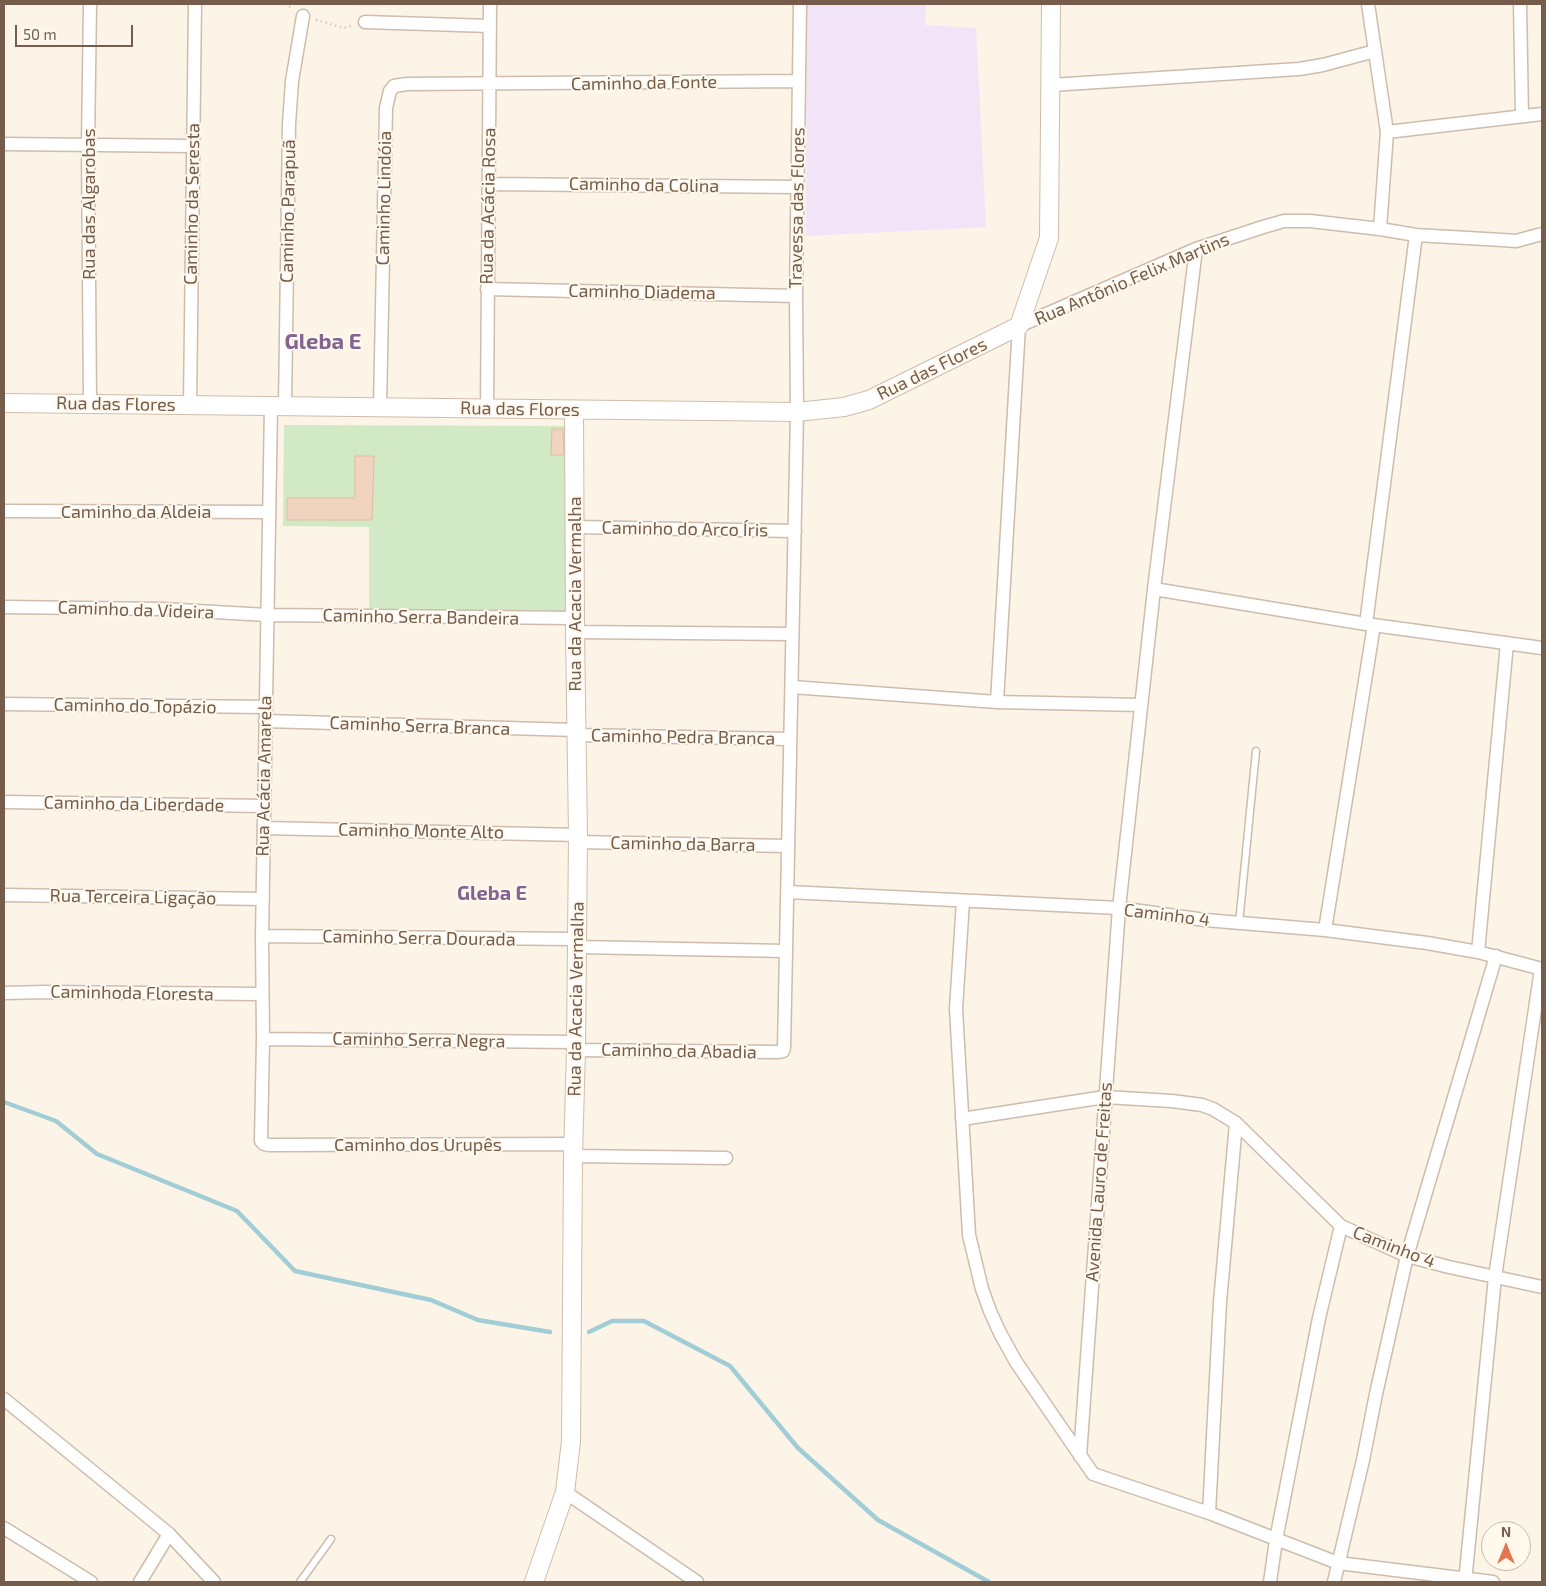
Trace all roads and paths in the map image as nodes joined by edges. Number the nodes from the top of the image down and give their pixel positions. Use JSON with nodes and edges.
{"nodes":[{"id":1,"x":90,"y":4,"type":"edge"},
{"id":2,"x":195,"y":4,"type":"edge"},
{"id":3,"x":285,"y":4,"type":"edge"},
{"id":4,"x":490,"y":4,"type":"edge"},
{"id":5,"x":800,"y":4,"type":"edge"},
{"id":6,"x":1051,"y":4,"type":"edge"},
{"id":7,"x":1368,"y":4,"type":"edge"},
{"id":8,"x":1520,"y":4,"type":"edge"},
{"id":9,"x":303,"y":16,"type":"junction"},
{"id":10,"x":365,"y":22,"type":"joint"},
{"id":11,"x":490,"y":26,"type":"junction"},
{"id":12,"x":1375,"y":51,"type":"junction"},
{"id":13,"x":798,"y":82,"type":"junction"},
{"id":14,"x":489,"y":84,"type":"junction"},
{"id":15,"x":1051,"y":84,"type":"junction"},
{"id":16,"x":1542,"y":114,"type":"edge"},
{"id":17,"x":1522,"y":116,"type":"junction"},
{"id":18,"x":1386,"y":132,"type":"junction"},
{"id":19,"x":4,"y":144,"type":"edge"},
{"id":20,"x":88,"y":145,"type":"junction"},
{"id":21,"x":193,"y":146,"type":"junction"},
{"id":22,"x":489,"y":184,"type":"junction"},
{"id":23,"x":798,"y":187,"type":"junction"},
{"id":24,"x":1380,"y":229,"type":"junction"},
{"id":25,"x":1542,"y":234,"type":"edge"},
{"id":26,"x":1416,"y":236,"type":"junction"},
{"id":27,"x":1196,"y":249,"type":"junction"},
{"id":28,"x":487,"y":288,"type":"junction"},
{"id":29,"x":796,"y":296,"type":"junction"},
{"id":30,"x":1019,"y":326,"type":"junction"},
{"id":31,"x":4,"y":403,"type":"edge"},
{"id":32,"x":90,"y":404,"type":"junction"},
{"id":33,"x":190,"y":405,"type":"junction"},
{"id":34,"x":278,"y":406,"type":"junction"},
{"id":35,"x":380,"y":407,"type":"junction"},
{"id":36,"x":487,"y":409,"type":"junction"},
{"id":37,"x":574,"y":410,"type":"junction"},
{"id":38,"x":797,"y":412,"type":"junction"},
{"id":39,"x":4,"y":511,"type":"edge"},
{"id":40,"x":269,"y":512,"type":"junction"},
{"id":41,"x":575,"y":527,"type":"junction"},
{"id":42,"x":795,"y":531,"type":"junction"},
{"id":43,"x":1154,"y":589,"type":"junction"},
{"id":44,"x":4,"y":607,"type":"edge"},
{"id":45,"x":267,"y":615,"type":"junction"},
{"id":46,"x":1370,"y":624,"type":"junction"},
{"id":47,"x":575,"y":625,"type":"junction"},
{"id":48,"x":792,"y":634,"type":"junction"},
{"id":49,"x":1507,"y":642,"type":"junction"},
{"id":50,"x":1542,"y":648,"type":"edge"},
{"id":51,"x":792,"y":687,"type":"junction"},
{"id":52,"x":997,"y":702,"type":"junction"},
{"id":53,"x":4,"y":704,"type":"edge"},
{"id":54,"x":1141,"y":706,"type":"junction"},
{"id":55,"x":266,"y":707,"type":"junction"},
{"id":56,"x":265,"y":721,"type":"junction"},
{"id":57,"x":576,"y":732,"type":"junction"},
{"id":58,"x":790,"y":739,"type":"junction"},
{"id":59,"x":1256,"y":751,"type":"dead end"},
{"id":60,"x":4,"y":802,"type":"edge"},
{"id":61,"x":264,"y":806,"type":"junction"},
{"id":62,"x":264,"y":828,"type":"junction"},
{"id":63,"x":577,"y":838,"type":"junction"},
{"id":64,"x":788,"y":846,"type":"junction"},
{"id":65,"x":788,"y":892,"type":"junction"},
{"id":66,"x":4,"y":895,"type":"edge"},
{"id":67,"x":262,"y":899,"type":"junction"},
{"id":68,"x":963,"y":901,"type":"junction"},
{"id":69,"x":1119,"y":908,"type":"junction"},
{"id":70,"x":1239,"y":923,"type":"junction"},
{"id":71,"x":1325,"y":930,"type":"junction"},
{"id":72,"x":262,"y":936,"type":"junction"},
{"id":73,"x":576,"y":943,"type":"junction"},
{"id":74,"x":786,"y":950,"type":"junction"},
{"id":75,"x":1478,"y":952,"type":"junction"},
{"id":76,"x":1496,"y":956,"type":"junction"},
{"id":77,"x":1541,"y":969,"type":"edge"},
{"id":78,"x":4,"y":993,"type":"edge"},
{"id":79,"x":261,"y":994,"type":"junction"},
{"id":80,"x":263,"y":1038,"type":"junction"},
{"id":81,"x":576,"y":1046,"type":"junction"},
{"id":82,"x":783,"y":1051,"type":"joint"},
{"id":83,"x":1105,"y":1097,"type":"junction"},
{"id":84,"x":962,"y":1119,"type":"junction"},
{"id":85,"x":1236,"y":1123,"type":"junction"},
{"id":86,"x":264,"y":1144,"type":"joint"},
{"id":87,"x":573,"y":1150,"type":"junction"},
{"id":88,"x":726,"y":1158,"type":"dead end"},
{"id":89,"x":1341,"y":1226,"type":"junction"},
{"id":90,"x":1407,"y":1256,"type":"junction"},
{"id":91,"x":1495,"y":1277,"type":"junction"},
{"id":92,"x":1542,"y":1287,"type":"edge"},
{"id":93,"x":4,"y":1399,"type":"edge"},
{"id":94,"x":1080,"y":1456,"type":"junction"},
{"id":95,"x":565,"y":1492,"type":"junction"},
{"id":96,"x":1210,"y":1513,"type":"junction"},
{"id":97,"x":4,"y":1528,"type":"edge"},
{"id":98,"x":169,"y":1534,"type":"junction"},
{"id":99,"x":331,"y":1539,"type":"dead end"},
{"id":100,"x":1276,"y":1540,"type":"junction"},
{"id":101,"x":1338,"y":1563,"type":"junction"},
{"id":102,"x":1465,"y":1581,"type":"edge"},
{"id":103,"x":91,"y":1582,"type":"edge"},
{"id":104,"x":140,"y":1582,"type":"edge"},
{"id":105,"x":214,"y":1582,"type":"edge"},
{"id":106,"x":300,"y":1582,"type":"edge"},
{"id":107,"x":534,"y":1582,"type":"edge"},
{"id":108,"x":697,"y":1582,"type":"edge"},
{"id":109,"x":1270,"y":1582,"type":"edge"},
{"id":110,"x":1334,"y":1582,"type":"edge"},
{"id":111,"x":1493,"y":1582,"type":"edge"}],
"edges":[{"from":1,"to":20,"type":"street","name":"Rua das Algarobas"},
{"from":2,"to":21,"type":"street","name":"Caminho da Seresta"},
{"from":3,"to":9,"type":"path"},
{"from":4,"to":11,"type":"street","name":"Rua da Acácia Rosa"},
{"from":5,"to":13,"type":"street","name":"Travessa das Flores"},
{"from":6,"to":15,"type":"street"},
{"from":7,"to":12,"type":"street"},
{"from":8,"to":17,"type":"street"},
{"from":9,"to":10,"type":"path"},
{"from":9,"to":34,"type":"street","name":"Caminho Parapuã"},
{"from":10,"to":11,"type":"street"},
{"from":11,"to":14,"type":"street","name":"Rua da Acácia Rosa"},
{"from":12,"to":15,"type":"street"},
{"from":12,"to":18,"type":"street"},
{"from":13,"to":14,"type":"street","name":"Caminho da Fonte"},
{"from":13,"to":23,"type":"street","name":"Travessa das Flores"},
{"from":14,"to":22,"type":"street","name":"Rua da Acácia Rosa"},
{"from":14,"to":35,"type":"street","name":"Caminho Lindóia"},
{"from":15,"to":30,"type":"street"},
{"from":16,"to":17,"type":"street"},
{"from":17,"to":18,"type":"street"},
{"from":18,"to":24,"type":"street"},
{"from":19,"to":20,"type":"street"},
{"from":20,"to":21,"type":"street"},
{"from":20,"to":32,"type":"street","name":"Rua das Algarobas"},
{"from":21,"to":33,"type":"street","name":"Caminho da Seresta"},
{"from":22,"to":23,"type":"street","name":"Caminho da Colina"},
{"from":22,"to":28,"type":"street","name":"Rua da Acácia Rosa"},
{"from":23,"to":29,"type":"street","name":"Travessa das Flores"},
{"from":24,"to":26,"type":"street","name":"Rua Antônio Felix Martins"},
{"from":24,"to":27,"type":"street","name":"Rua Antônio Felix Martins"},
{"from":25,"to":26,"type":"street","name":"Rua Antônio Felix Martins"},
{"from":26,"to":46,"type":"street"},
{"from":27,"to":30,"type":"street","name":"Rua Antônio Felix Martins"},
{"from":27,"to":43,"type":"street","name":"Avenida Lauro de Freitas"},
{"from":28,"to":29,"type":"street","name":"Caminho Diadema"},
{"from":28,"to":36,"type":"street","name":"Rua da Acácia Rosa"},
{"from":29,"to":38,"type":"street","name":"Travessa das Flores"},
{"from":30,"to":38,"type":"street","name":"Rua das Flores"},
{"from":30,"to":52,"type":"street"},
{"from":31,"to":32,"type":"street","name":"Rua das Flores"},
{"from":32,"to":33,"type":"street","name":"Rua das Flores"},
{"from":33,"to":34,"type":"street","name":"Rua das Flores"},
{"from":34,"to":35,"type":"street","name":"Rua das Flores"},
{"from":34,"to":40,"type":"street","name":"Rua Acácia Amarela"},
{"from":35,"to":36,"type":"street","name":"Rua das Flores"},
{"from":36,"to":37,"type":"street","name":"Rua das Flores"},
{"from":37,"to":38,"type":"street","name":"Rua das Flores"},
{"from":37,"to":41,"type":"street","name":"Rua da Acacia Vermalha"},
{"from":38,"to":42,"type":"street","name":"Travessa das Flores"},
{"from":39,"to":40,"type":"street","name":"Caminho da Aldeia"},
{"from":40,"to":45,"type":"street","name":"Rua Acácia Amarela"},
{"from":41,"to":42,"type":"street","name":"Caminho do Arco Íris"},
{"from":41,"to":47,"type":"street","name":"Rua da Acacia Vermalha"},
{"from":42,"to":48,"type":"street","name":"Travessa das Flores"},
{"from":43,"to":46,"type":"street"},
{"from":43,"to":54,"type":"street","name":"Avenida Lauro de Freitas"},
{"from":44,"to":45,"type":"street","name":"Caminho da Videira"},
{"from":45,"to":47,"type":"street","name":"Caminho Serra Bandeira"},
{"from":45,"to":55,"type":"street","name":"Rua Acácia Amarela"},
{"from":46,"to":49,"type":"street"},
{"from":46,"to":71,"type":"street"},
{"from":47,"to":48,"type":"street","name":"Caminho Serra Bandeira"},
{"from":47,"to":57,"type":"street","name":"Rua da Acacia Vermalha"},
{"from":48,"to":51,"type":"street","name":"Travessa das Flores"},
{"from":49,"to":50,"type":"street"},
{"from":49,"to":75,"type":"street"},
{"from":51,"to":52,"type":"street"},
{"from":51,"to":58,"type":"street","name":"Travessa das Flores"},
{"from":52,"to":54,"type":"street"},
{"from":53,"to":55,"type":"street","name":"Caminho do Topázio"},
{"from":54,"to":69,"type":"street","name":"Avenida Lauro de Freitas"},
{"from":55,"to":56,"type":"street","name":"Rua Acácia Amarela"},
{"from":56,"to":57,"type":"street","name":"Caminho Serra Branca"},
{"from":56,"to":61,"type":"street","name":"Rua Acácia Amarela"},
{"from":57,"to":58,"type":"street","name":"Caminho Pedra Branca"},
{"from":57,"to":63,"type":"street","name":"Rua da Acacia Vermalha"},
{"from":58,"to":64,"type":"street","name":"Travessa das Flores"},
{"from":59,"to":70,"type":"lane"},
{"from":60,"to":61,"type":"street","name":"Caminho da Liberdade"},
{"from":61,"to":62,"type":"street","name":"Rua Acácia Amarela"},
{"from":62,"to":63,"type":"street","name":"Caminho Monte Alto"},
{"from":62,"to":67,"type":"street","name":"Rua Acácia Amarela"},
{"from":63,"to":64,"type":"street","name":"Caminho da Barra"},
{"from":63,"to":73,"type":"street","name":"Rua da Acacia Vermalha"},
{"from":64,"to":65,"type":"street","name":"Travessa das Flores"},
{"from":65,"to":68,"type":"street","name":"Caminho 4"},
{"from":65,"to":74,"type":"street","name":"Travessa das Flores"},
{"from":66,"to":67,"type":"street","name":"Rua Terceira Ligação"},
{"from":67,"to":72,"type":"street","name":"Rua Acácia Amarela"},
{"from":68,"to":69,"type":"street","name":"Caminho 4"},
{"from":68,"to":84,"type":"street"},
{"from":69,"to":70,"type":"street","name":"Caminho 4"},
{"from":69,"to":83,"type":"street","name":"Avenida Lauro de Freitas"},
{"from":70,"to":71,"type":"street","name":"Caminho 4"},
{"from":71,"to":75,"type":"street","name":"Caminho 4"},
{"from":72,"to":73,"type":"street","name":"Caminho Serra Dourada"},
{"from":72,"to":79,"type":"street","name":"Rua Acácia Amarela"},
{"from":73,"to":74,"type":"street","name":"Caminho Serra Dourada"},
{"from":73,"to":81,"type":"street","name":"Rua da Acacia Vermalha"},
{"from":74,"to":82,"type":"street","name":"Travessa das Flores"},
{"from":75,"to":76,"type":"street","name":"Caminho 4"},
{"from":76,"to":77,"type":"street","name":"Caminho 4"},
{"from":76,"to":90,"type":"street"},
{"from":77,"to":91,"type":"street"},
{"from":78,"to":79,"type":"street","name":"Caminhoda Floresta"},
{"from":79,"to":80,"type":"street","name":"Rua Acácia Amarela"},
{"from":80,"to":81,"type":"street","name":"Caminho Serra Negra"},
{"from":80,"to":86,"type":"street","name":"Rua Acácia Amarela"},
{"from":81,"to":82,"type":"street","name":"Caminho da Abadia"},
{"from":81,"to":87,"type":"street","name":"Rua da Acacia Vermalha"},
{"from":83,"to":84,"type":"street","name":"Caminho 4"},
{"from":83,"to":85,"type":"street","name":"Caminho 4"},
{"from":83,"to":94,"type":"street","name":"Avenida Lauro de Freitas"},
{"from":84,"to":94,"type":"street"},
{"from":85,"to":89,"type":"street","name":"Caminho 4"},
{"from":85,"to":96,"type":"street"},
{"from":86,"to":87,"type":"street","name":"Caminho dos Urupês"},
{"from":87,"to":88,"type":"street","name":"Caminho dos Urupês"},
{"from":87,"to":95,"type":"street","name":"Rua da Acacia Vermalha"},
{"from":89,"to":90,"type":"street","name":"Caminho 4"},
{"from":89,"to":100,"type":"street"},
{"from":90,"to":91,"type":"street","name":"Caminho 4"},
{"from":90,"to":101,"type":"street"},
{"from":91,"to":92,"type":"street","name":"Caminho 4"},
{"from":91,"to":102,"type":"street"},
{"from":93,"to":98,"type":"street"},
{"from":94,"to":96,"type":"street"},
{"from":95,"to":107,"type":"street","name":"Rua da Acacia Vermalha"},
{"from":95,"to":108,"type":"street"},
{"from":96,"to":100,"type":"street"},
{"from":97,"to":103,"type":"street"},
{"from":98,"to":104,"type":"street"},
{"from":98,"to":105,"type":"street"},
{"from":99,"to":106,"type":"lane"},
{"from":100,"to":101,"type":"street"},
{"from":100,"to":109,"type":"street"},
{"from":101,"to":102,"type":"street"},
{"from":101,"to":110,"type":"street"},
{"from":102,"to":111,"type":"street"}]}
